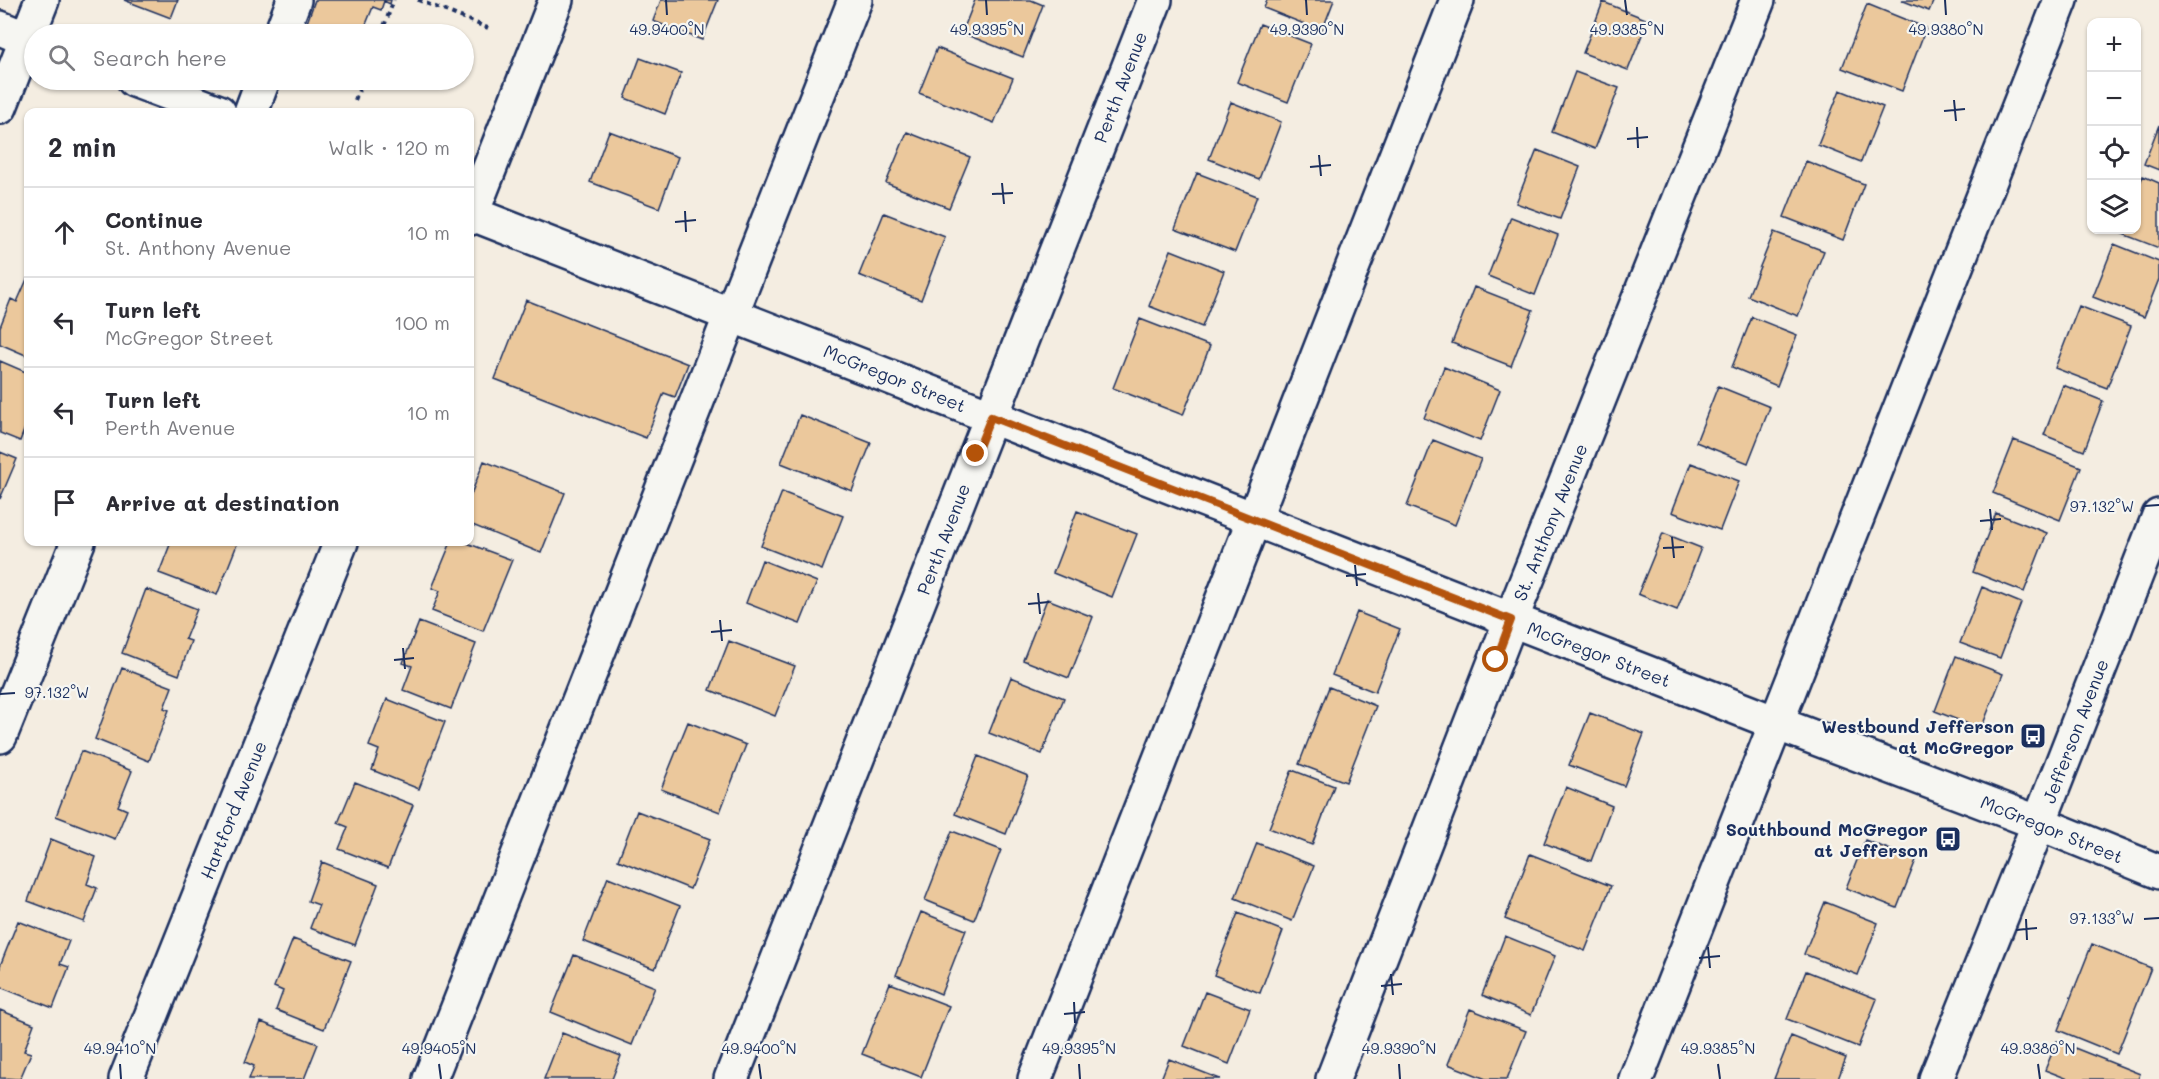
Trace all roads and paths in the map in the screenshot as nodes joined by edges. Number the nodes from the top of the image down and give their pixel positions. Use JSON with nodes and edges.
{"nodes":[{"id":1,"x":42,"y":0,"type":"edge"},
{"id":2,"x":294,"y":0,"type":"edge"},
{"id":3,"x":394,"y":0,"type":"edge"},
{"id":4,"x":418,"y":0,"type":"edge"},
{"id":5,"x":556,"y":0,"type":"edge"},
{"id":6,"x":855,"y":0,"type":"edge"},
{"id":7,"x":1155,"y":0,"type":"edge"},
{"id":8,"x":1457,"y":0,"type":"edge"},
{"id":9,"x":1758,"y":0,"type":"edge"},
{"id":10,"x":2061,"y":0,"type":"edge"},
{"id":11,"x":27,"y":24,"type":"edge"},
{"id":12,"x":285,"y":24,"type":"edge"},
{"id":13,"x":385,"y":24,"type":"edge"},
{"id":14,"x":488,"y":28,"type":"dead end"},
{"id":15,"x":20,"y":36,"type":"edge"},
{"id":16,"x":161,"y":90,"type":"edge"},
{"id":17,"x":259,"y":90,"type":"edge"},
{"id":18,"x":359,"y":90,"type":"edge"},
{"id":19,"x":355,"y":100,"type":"dead end"},
{"id":20,"x":0,"y":107,"type":"edge"},
{"id":21,"x":208,"y":108,"type":"edge"},
{"id":22,"x":252,"y":108,"type":"edge"},
{"id":23,"x":474,"y":205,"type":"edge"},
{"id":24,"x":474,"y":217,"type":"edge"},
{"id":25,"x":731,"y":314,"type":"junction"},
{"id":26,"x":991,"y":417,"type":"junction"},
{"id":27,"x":2159,"y":516,"type":"edge"},
{"id":28,"x":1254,"y":519,"type":"junction"},
{"id":29,"x":76,"y":546,"type":"edge"},
{"id":30,"x":338,"y":546,"type":"edge"},
{"id":31,"x":1511,"y":620,"type":"junction"},
{"id":32,"x":1776,"y":723,"type":"junction"},
{"id":33,"x":0,"y":736,"type":"edge"},
{"id":34,"x":2039,"y":823,"type":"junction"},
{"id":35,"x":2159,"y":872,"type":"edge"},
{"id":36,"x":126,"y":1079,"type":"edge"},
{"id":37,"x":430,"y":1079,"type":"edge"},
{"id":38,"x":731,"y":1079,"type":"edge"},
{"id":39,"x":1035,"y":1079,"type":"edge"},
{"id":40,"x":1333,"y":1079,"type":"edge"},
{"id":41,"x":1636,"y":1079,"type":"edge"},
{"id":42,"x":1936,"y":1079,"type":"edge"}],
"edges":[{"from":1,"to":11,"type":"street"},
{"from":2,"to":12,"type":"street"},
{"from":3,"to":13,"type":"path"},
{"from":4,"to":14,"type":"path"},
{"from":5,"to":23,"type":"street"},
{"from":6,"to":25,"type":"street"},
{"from":7,"to":26,"type":"street","name":"Perth Avenue"},
{"from":8,"to":28,"type":"street"},
{"from":9,"to":31,"type":"street","name":"St. Anthony Avenue"},
{"from":10,"to":32,"type":"street"},
{"from":15,"to":20,"type":"street"},
{"from":16,"to":21,"type":"street"},
{"from":17,"to":22,"type":"street"},
{"from":18,"to":19,"type":"path"},
{"from":24,"to":25,"type":"street","name":"McGregor Street"},
{"from":25,"to":26,"type":"street","name":"McGregor Street"},
{"from":25,"to":37,"type":"street"},
{"from":26,"to":28,"type":"street","name":"McGregor Street"},
{"from":26,"to":38,"type":"street","name":"Perth Avenue"},
{"from":27,"to":34,"type":"street","name":"Jefferson Avenue"},
{"from":28,"to":31,"type":"street","name":"McGregor Street"},
{"from":28,"to":39,"type":"street"},
{"from":29,"to":33,"type":"street"},
{"from":30,"to":36,"type":"street","name":"Hartford Avenue"},
{"from":31,"to":32,"type":"street","name":"McGregor Street"},
{"from":31,"to":40,"type":"street","name":"St. Anthony Avenue"},
{"from":32,"to":34,"type":"street","name":"McGregor Street"},
{"from":32,"to":41,"type":"street"},
{"from":34,"to":35,"type":"street","name":"McGregor Street"},
{"from":34,"to":42,"type":"street","name":"Jefferson Avenue"}]}
